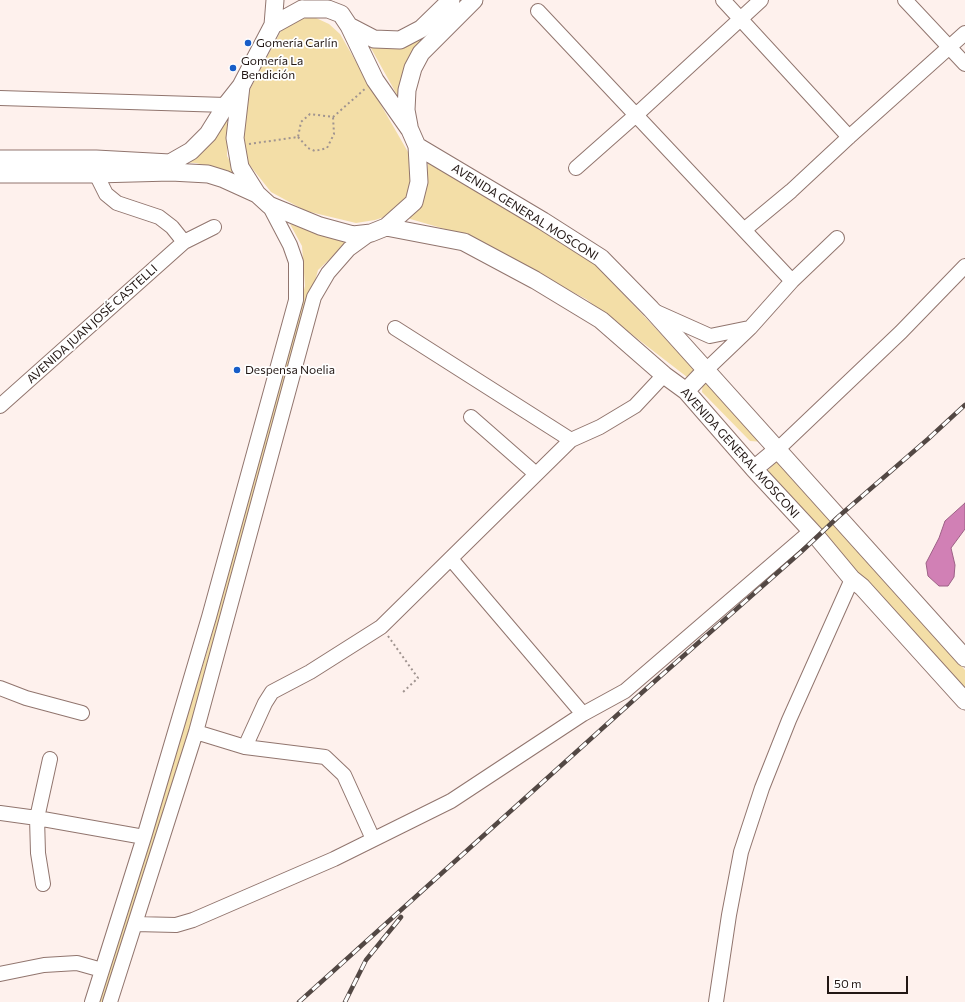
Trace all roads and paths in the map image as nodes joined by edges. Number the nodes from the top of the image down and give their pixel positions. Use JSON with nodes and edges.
{"nodes":[{"id":1,"x":275,"y":0,"type":"edge"},
{"id":2,"x":451,"y":0,"type":"edge"},
{"id":3,"x":474,"y":0,"type":"edge"},
{"id":4,"x":723,"y":0,"type":"edge"},
{"id":5,"x":761,"y":0,"type":"edge"},
{"id":6,"x":904,"y":0,"type":"edge"},
{"id":7,"x":538,"y":11,"type":"dead end"},
{"id":8,"x":342,"y":14,"type":"edge"},
{"id":9,"x":741,"y":18,"type":"junction"},
{"id":10,"x":273,"y":25,"type":"junction"},
{"id":11,"x":965,"y":33,"type":"edge"},
{"id":12,"x":949,"y":47,"type":"junction"},
{"id":13,"x":965,"y":64,"type":"edge"},
{"id":14,"x":375,"y":80,"type":"junction"},
{"id":15,"x":241,"y":86,"type":"junction"},
{"id":16,"x":0,"y":98,"type":"edge"},
{"id":17,"x":226,"y":105,"type":"junction"},
{"id":18,"x":636,"y":115,"type":"junction"},
{"id":19,"x":333,"y":117,"type":"junction"},
{"id":20,"x":410,"y":130,"type":"junction"},
{"id":21,"x":298,"y":137,"type":"junction"},
{"id":22,"x":849,"y":137,"type":"junction"},
{"id":23,"x":236,"y":146,"type":"junction"},
{"id":24,"x":417,"y":146,"type":"junction"},
{"id":25,"x":0,"y":159,"type":"edge"},
{"id":26,"x":96,"y":166,"type":"junction"},
{"id":27,"x":576,"y":168,"type":"dead end"},
{"id":28,"x":0,"y":174,"type":"edge"},
{"id":29,"x":263,"y":200,"type":"junction"},
{"id":30,"x":214,"y":227,"type":"dead end"},
{"id":31,"x":378,"y":230,"type":"junction"},
{"id":32,"x":744,"y":230,"type":"junction"},
{"id":33,"x":837,"y":238,"type":"dead end"},
{"id":34,"x":184,"y":242,"type":"junction"},
{"id":35,"x":965,"y":266,"type":"edge"},
{"id":36,"x":792,"y":281,"type":"junction"},
{"id":37,"x":651,"y":309,"type":"junction"},
{"id":38,"x":395,"y":328,"type":"dead end"},
{"id":39,"x":750,"y":328,"type":"junction"},
{"id":40,"x":706,"y":370,"type":"junction"},
{"id":41,"x":664,"y":375,"type":"junction"},
{"id":42,"x":686,"y":391,"type":"junction"},
{"id":43,"x":0,"y":406,"type":"edge"},
{"id":44,"x":471,"y":417,"type":"dead end"},
{"id":45,"x":571,"y":440,"type":"junction"},
{"id":46,"x":778,"y":450,"type":"junction"},
{"id":47,"x":754,"y":469,"type":"junction"},
{"id":48,"x":536,"y":474,"type":"junction"},
{"id":49,"x":811,"y":531,"type":"junction"},
{"id":50,"x":451,"y":559,"type":"junction"},
{"id":51,"x":852,"y":579,"type":"junction"},
{"id":52,"x":381,"y":627,"type":"junction"},
{"id":53,"x":965,"y":658,"type":"edge"},
{"id":54,"x":0,"y":688,"type":"edge"},
{"id":55,"x":402,"y":692,"type":"dead end"},
{"id":56,"x":965,"y":701,"type":"edge"},
{"id":57,"x":82,"y":713,"type":"dead end"},
{"id":58,"x":583,"y":714,"type":"junction"},
{"id":59,"x":196,"y":732,"type":"junction"},
{"id":60,"x":245,"y":747,"type":"junction"},
{"id":61,"x":50,"y":759,"type":"dead end"},
{"id":62,"x":0,"y":813,"type":"edge"},
{"id":63,"x":37,"y":818,"type":"junction"},
{"id":64,"x":144,"y":837,"type":"junction"},
{"id":65,"x":372,"y":839,"type":"junction"},
{"id":66,"x":43,"y":884,"type":"dead end"},
{"id":67,"x":135,"y":924,"type":"junction"},
{"id":68,"x":102,"y":970,"type":"junction"},
{"id":69,"x":0,"y":974,"type":"edge"},
{"id":70,"x":92,"y":1002,"type":"edge"},
{"id":71,"x":110,"y":1002,"type":"edge"},
{"id":72,"x":716,"y":1002,"type":"edge"}],
"edges":[{"from":1,"to":10,"type":"main road"},
{"from":2,"to":8,"type":"main road"},
{"from":3,"to":20,"type":"main road"},
{"from":4,"to":9,"type":"street"},
{"from":5,"to":9,"type":"street"},
{"from":6,"to":12,"type":"street"},
{"from":7,"to":18,"type":"street"},
{"from":8,"to":10,"type":"main road"},
{"from":8,"to":14,"type":"main road"},
{"from":9,"to":18,"type":"street"},
{"from":9,"to":22,"type":"street"},
{"from":10,"to":15,"type":"main road"},
{"from":11,"to":12,"type":"street"},
{"from":12,"to":13,"type":"street"},
{"from":12,"to":22,"type":"street"},
{"from":14,"to":19,"type":"path"},
{"from":14,"to":20,"type":"main road"},
{"from":15,"to":17,"type":"main road"},
{"from":15,"to":23,"type":"main road"},
{"from":16,"to":17,"type":"street"},
{"from":17,"to":26,"type":"main road"},
{"from":18,"to":27,"type":"street"},
{"from":18,"to":32,"type":"street"},
{"from":19,"to":21,"type":"path"},
{"from":19,"to":21,"type":"path"},
{"from":20,"to":24,"type":"main road"},
{"from":21,"to":23,"type":"path"},
{"from":22,"to":32,"type":"street"},
{"from":23,"to":29,"type":"main road"},
{"from":24,"to":31,"type":"main road"},
{"from":24,"to":37,"type":"main road","name":"AVENIDA GENERAL MOSCONI"},
{"from":25,"to":26,"type":"main road"},
{"from":26,"to":28,"type":"main road"},
{"from":26,"to":29,"type":"main road","name":"AVENIDA GENERAL MOSCONI"},
{"from":26,"to":34,"type":"street"},
{"from":29,"to":31,"type":"main road","name":"AVENIDA GENERAL MOSCONI"},
{"from":29,"to":64,"type":"street"},
{"from":30,"to":34,"type":"street","name":"AVENIDA JUAN JOSÉ CASTELLI"},
{"from":31,"to":41,"type":"main road","name":"AVENIDA GENERAL MOSCONI"},
{"from":31,"to":59,"type":"street"},
{"from":32,"to":36,"type":"street"},
{"from":33,"to":36,"type":"street"},
{"from":34,"to":43,"type":"street","name":"AVENIDA JUAN JOSÉ CASTELLI"},
{"from":35,"to":46,"type":"street"},
{"from":36,"to":39,"type":"street"},
{"from":37,"to":39,"type":"street"},
{"from":37,"to":40,"type":"main road","name":"AVENIDA GENERAL MOSCONI"},
{"from":38,"to":45,"type":"street"},
{"from":39,"to":40,"type":"street"},
{"from":40,"to":42,"type":"main road"},
{"from":40,"to":46,"type":"main road","name":"AVENIDA GENERAL MOSCONI"},
{"from":41,"to":42,"type":"main road","name":"AVENIDA GENERAL MOSCONI"},
{"from":41,"to":45,"type":"street"},
{"from":42,"to":47,"type":"main road","name":"AVENIDA GENERAL MOSCONI"},
{"from":44,"to":48,"type":"street"},
{"from":45,"to":48,"type":"street"},
{"from":46,"to":47,"type":"main road"},
{"from":46,"to":53,"type":"main road","name":"AVENIDA GENERAL MOSCONI"},
{"from":47,"to":49,"type":"main road","name":"AVENIDA GENERAL MOSCONI"},
{"from":48,"to":50,"type":"street"},
{"from":49,"to":51,"type":"main road","name":"AVENIDA GENERAL MOSCONI"},
{"from":49,"to":58,"type":"street"},
{"from":50,"to":52,"type":"street"},
{"from":50,"to":58,"type":"street"},
{"from":51,"to":56,"type":"main road","name":"AVENIDA GENERAL MOSCONI"},
{"from":51,"to":72,"type":"street"},
{"from":52,"to":55,"type":"path"},
{"from":52,"to":60,"type":"street"},
{"from":54,"to":57,"type":"street"},
{"from":58,"to":65,"type":"street"},
{"from":59,"to":60,"type":"street"},
{"from":59,"to":67,"type":"street"},
{"from":60,"to":65,"type":"street"},
{"from":61,"to":63,"type":"street"},
{"from":62,"to":63,"type":"street"},
{"from":63,"to":64,"type":"street"},
{"from":63,"to":66,"type":"street"},
{"from":64,"to":68,"type":"street"},
{"from":65,"to":67,"type":"street"},
{"from":67,"to":71,"type":"street"},
{"from":68,"to":69,"type":"street"},
{"from":68,"to":70,"type":"street"}]}
